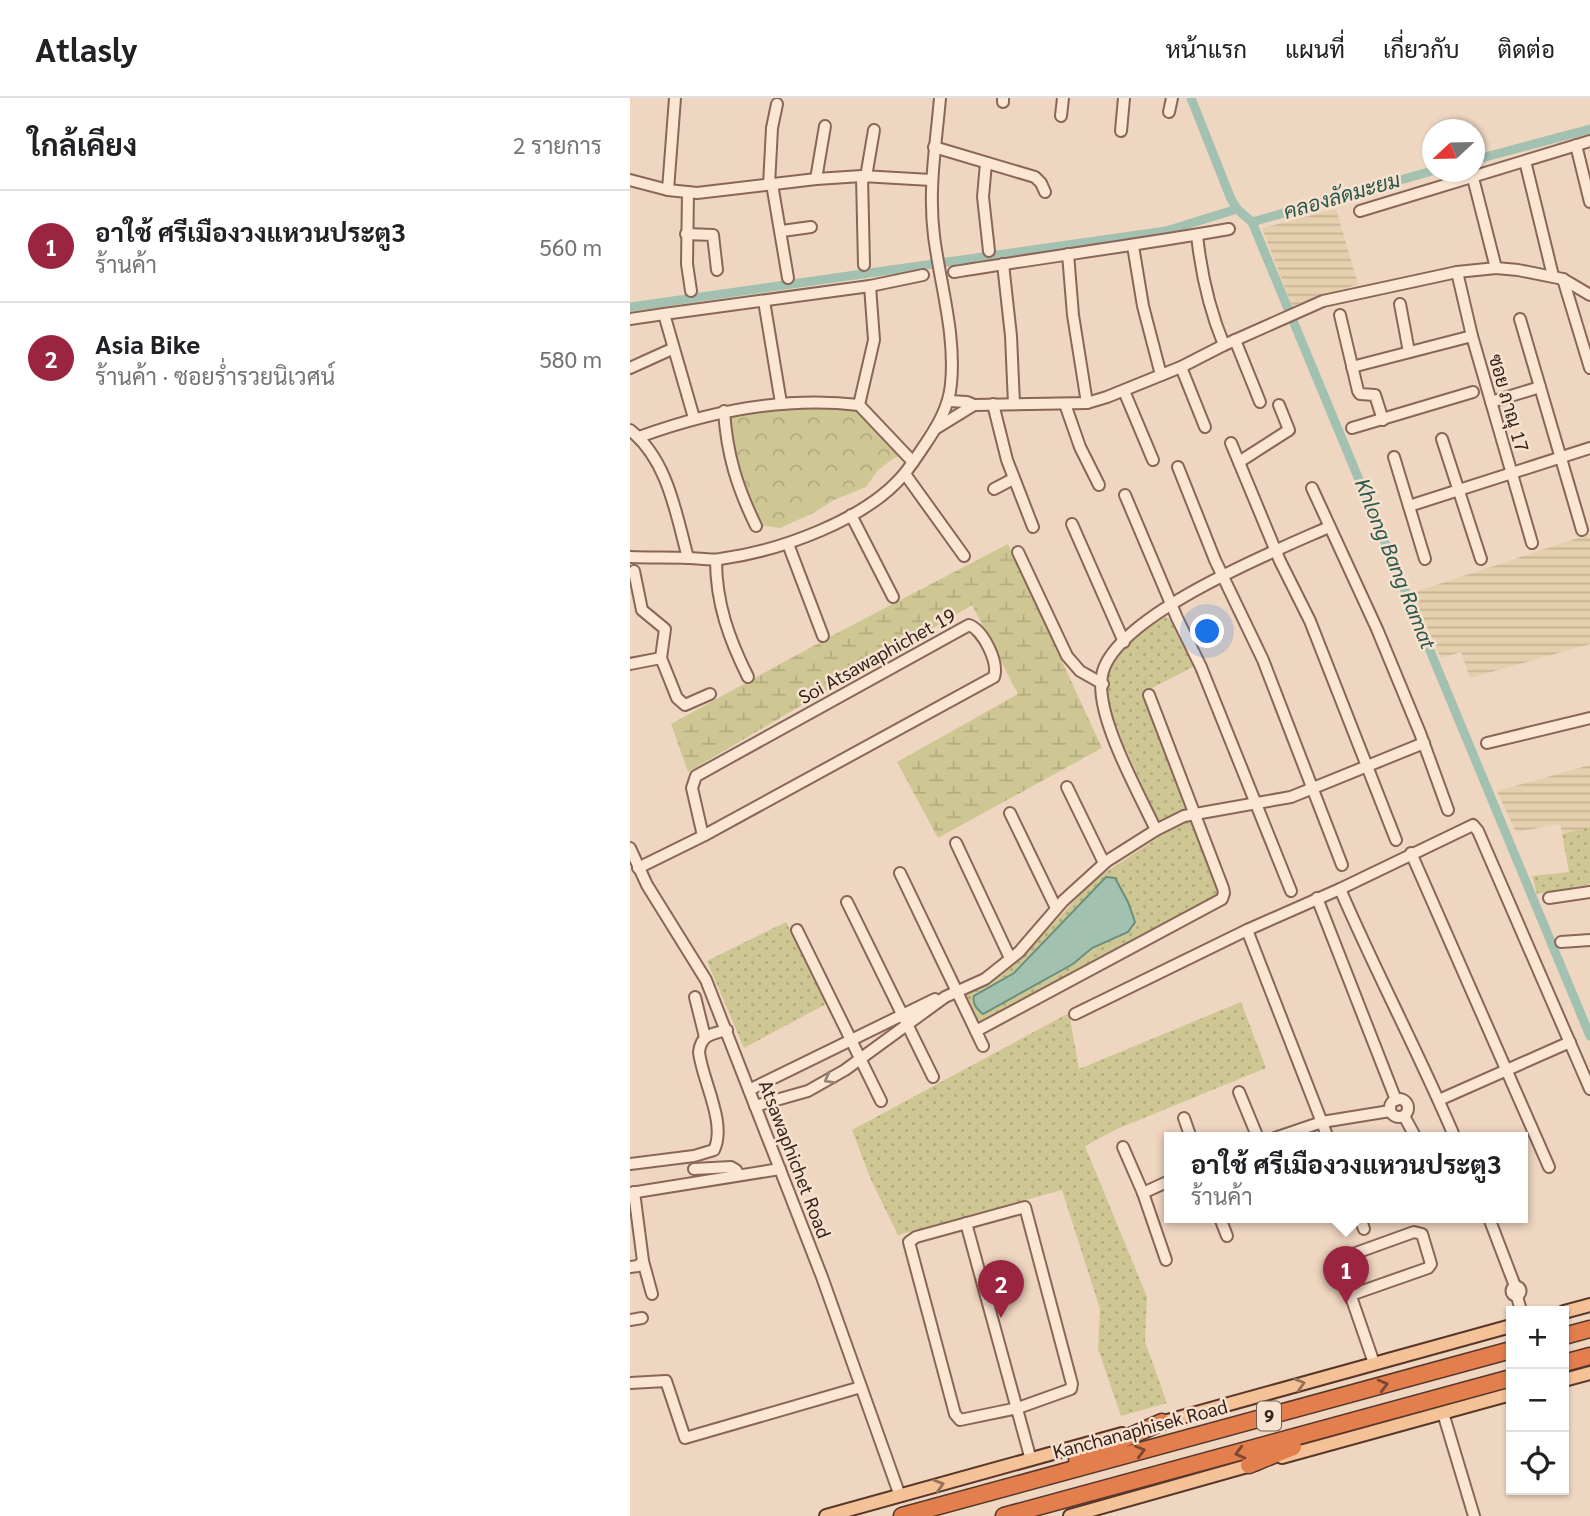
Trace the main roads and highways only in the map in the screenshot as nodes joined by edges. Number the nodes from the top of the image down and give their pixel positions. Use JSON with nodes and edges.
{"nodes":[{"id":1,"x":1590,"y":1305,"type":"edge"},
{"id":2,"x":1569,"y":1311,"type":"edge"},
{"id":3,"x":1506,"y":1327,"type":"edge"},
{"id":4,"x":1590,"y":1329,"type":"edge"},
{"id":5,"x":1569,"y":1335,"type":"edge"},
{"id":6,"x":1506,"y":1351,"type":"edge"},
{"id":7,"x":1590,"y":1356,"type":"edge"},
{"id":8,"x":1569,"y":1362,"type":"edge"},
{"id":9,"x":1590,"y":1373,"type":"edge"},
{"id":10,"x":1506,"y":1379,"type":"edge"},
{"id":11,"x":1569,"y":1379,"type":"edge"},
{"id":12,"x":1506,"y":1395,"type":"edge"},
{"id":13,"x":1162,"y":1422,"type":"junction"},
{"id":14,"x":1353,"y":1422,"type":"junction"},
{"id":15,"x":1249,"y":1465,"type":"junction"},
{"id":16,"x":1027,"y":1482,"type":"junction"},
{"id":17,"x":826,"y":1516,"type":"edge"},
{"id":18,"x":902,"y":1516,"type":"edge"},
{"id":19,"x":1004,"y":1516,"type":"edge"},
{"id":20,"x":1070,"y":1516,"type":"edge"}],
"edges":[{"from":1,"to":2,"type":"main road"},
{"from":13,"to":3,"type":"main road","one_way":true},
{"from":4,"to":5,"type":"highway"},
{"from":16,"to":6,"type":"highway","name":"Kanchanaphisek Road","number":"9","one_way":true},
{"from":7,"to":8,"type":"highway"},
{"from":9,"to":11,"type":"main road"},
{"from":10,"to":14,"type":"highway","number":"9"},
{"from":12,"to":15,"type":"main road"},
{"from":13,"to":16,"type":"highway"},
{"from":17,"to":13,"type":"main road","one_way":true},
{"from":14,"to":15,"type":"highway"},
{"from":14,"to":19,"type":"highway","number":"9","one_way":true},
{"from":15,"to":20,"type":"main road"},
{"from":16,"to":18,"type":"highway","name":"Kanchanaphisek Road","number":"9"}]}
